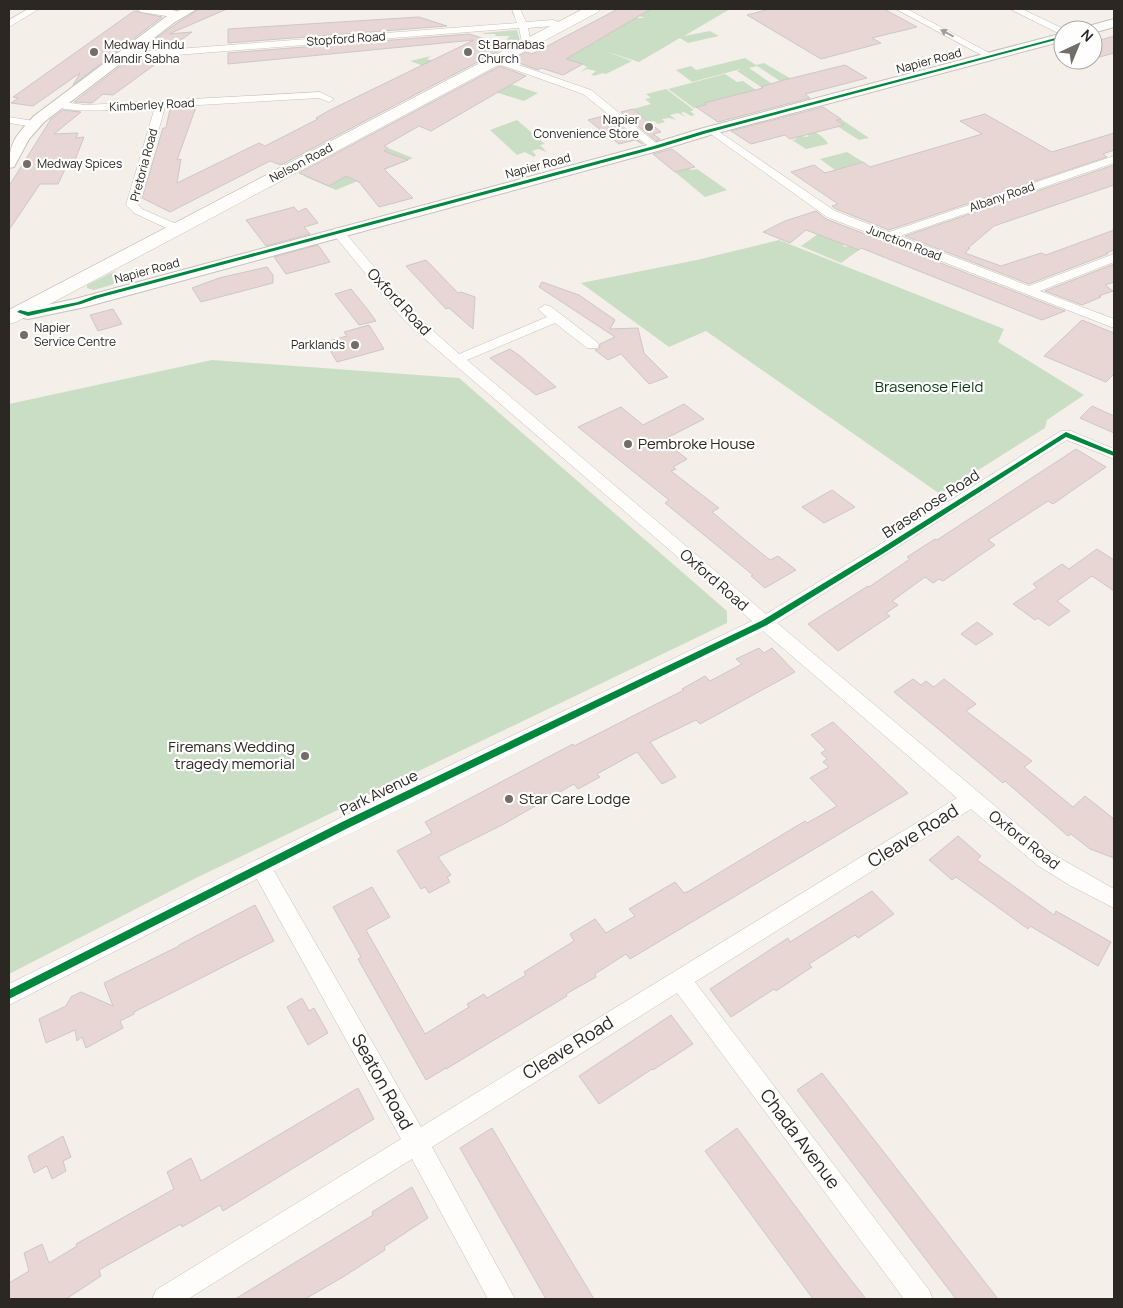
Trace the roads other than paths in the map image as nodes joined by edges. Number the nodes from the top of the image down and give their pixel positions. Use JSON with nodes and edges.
{"nodes":[{"id":1,"x":34,"y":9,"type":"edge"},
{"id":2,"x":141,"y":9,"type":"edge"},
{"id":3,"x":192,"y":9,"type":"edge"},
{"id":4,"x":516,"y":9,"type":"edge"},
{"id":5,"x":593,"y":9,"type":"edge"},
{"id":6,"x":901,"y":9,"type":"edge"},
{"id":7,"x":1014,"y":9,"type":"edge"},
{"id":8,"x":179,"y":14,"type":"junction"},
{"id":9,"x":9,"y":24,"type":"edge"},
{"id":10,"x":523,"y":25,"type":"junction"},
{"id":11,"x":563,"y":25,"type":"junction"},
{"id":12,"x":1053,"y":27,"type":"edge"},
{"id":13,"x":1053,"y":40,"type":"edge"},
{"id":14,"x":531,"y":42,"type":"junction"},
{"id":15,"x":128,"y":52,"type":"junction"},
{"id":16,"x":990,"y":56,"type":"junction"},
{"id":17,"x":496,"y":60,"type":"junction"},
{"id":18,"x":325,"y":94,"type":"dead end"},
{"id":19,"x":57,"y":104,"type":"junction"},
{"id":20,"x":161,"y":104,"type":"junction"},
{"id":21,"x":9,"y":120,"type":"edge"},
{"id":22,"x":34,"y":124,"type":"junction"},
{"id":23,"x":712,"y":130,"type":"junction"},
{"id":24,"x":656,"y":147,"type":"junction"},
{"id":25,"x":1114,"y":159,"type":"edge"},
{"id":26,"x":9,"y":164,"type":"edge"},
{"id":27,"x":176,"y":229,"type":"junction"},
{"id":28,"x":338,"y":232,"type":"junction"},
{"id":29,"x":890,"y":237,"type":"junction"},
{"id":30,"x":1114,"y":258,"type":"edge"},
{"id":31,"x":1028,"y":291,"type":"junction"},
{"id":32,"x":57,"y":292,"type":"junction"},
{"id":33,"x":96,"y":297,"type":"junction"},
{"id":34,"x":545,"y":309,"type":"dead end"},
{"id":35,"x":14,"y":315,"type":"edge"},
{"id":36,"x":557,"y":318,"type":"junction"},
{"id":37,"x":1114,"y":324,"type":"edge"},
{"id":38,"x":592,"y":346,"type":"dead end"},
{"id":39,"x":458,"y":359,"type":"junction"},
{"id":40,"x":1114,"y":454,"type":"edge"},
{"id":41,"x":764,"y":623,"type":"junction"},
{"id":42,"x":972,"y":799,"type":"junction"},
{"id":43,"x":261,"y":867,"type":"junction"},
{"id":44,"x":1114,"y":899,"type":"edge"},
{"id":45,"x":680,"y":979,"type":"junction"},
{"id":46,"x":9,"y":995,"type":"edge"},
{"id":47,"x":416,"y":1142,"type":"junction"},
{"id":48,"x":165,"y":1299,"type":"edge"},
{"id":49,"x":502,"y":1299,"type":"edge"},
{"id":50,"x":920,"y":1299,"type":"edge"}],
"edges":[{"from":1,"to":9,"type":"street"},
{"from":2,"to":8,"type":"street"},
{"from":3,"to":8,"type":"street"},
{"from":4,"to":10,"type":"street"},
{"from":5,"to":11,"type":"main road","name":"Nelson Road"},
{"from":16,"to":6,"type":"street","one_way":true},
{"from":7,"to":12,"type":"street"},
{"from":8,"to":15,"type":"street"},
{"from":10,"to":11,"type":"street","name":"Stopford Road"},
{"from":10,"to":14,"type":"street"},
{"from":10,"to":15,"type":"street","name":"Stopford Road"},
{"from":11,"to":14,"type":"main road","name":"Nelson Road"},
{"from":13,"to":16,"type":"street","name":"Napier Road"},
{"from":14,"to":17,"type":"main road","name":"Nelson Road"},
{"from":15,"to":19,"type":"street"},
{"from":16,"to":23,"type":"street","name":"Napier Road"},
{"from":17,"to":24,"type":"street"},
{"from":17,"to":27,"type":"main road","name":"Nelson Road"},
{"from":18,"to":20,"type":"street","name":"Kimberley Road"},
{"from":19,"to":20,"type":"street","name":"Kimberley Road"},
{"from":19,"to":22,"type":"street"},
{"from":20,"to":27,"type":"street","name":"Pretoria Road"},
{"from":21,"to":22,"type":"street"},
{"from":22,"to":26,"type":"street"},
{"from":23,"to":24,"type":"street","name":"Napier Road"},
{"from":23,"to":29,"type":"street","name":"Junction Road"},
{"from":24,"to":28,"type":"street","name":"Napier Road"},
{"from":25,"to":29,"type":"street","name":"Albany Road"},
{"from":27,"to":32,"type":"main road","name":"Nelson Road"},
{"from":28,"to":33,"type":"street","name":"Napier Road"},
{"from":28,"to":39,"type":"street","name":"Oxford Road"},
{"from":29,"to":31,"type":"street","name":"Junction Road"},
{"from":30,"to":31,"type":"street"},
{"from":31,"to":37,"type":"street","name":"Junction Road"},
{"from":32,"to":33,"type":"street","name":"Napier Road"},
{"from":32,"to":35,"type":"main road","name":"Nelson Road"},
{"from":33,"to":35,"type":"street","name":"Napier Road"},
{"from":34,"to":36,"type":"street"},
{"from":36,"to":38,"type":"street"},
{"from":36,"to":39,"type":"street"},
{"from":39,"to":41,"type":"street","name":"Oxford Road"},
{"from":40,"to":41,"type":"street","name":"Brasenose Road"},
{"from":41,"to":42,"type":"street","name":"Oxford Road"},
{"from":41,"to":43,"type":"street","name":"Park Avenue"},
{"from":42,"to":44,"type":"street","name":"Oxford Road"},
{"from":42,"to":45,"type":"street","name":"Cleave Road"},
{"from":43,"to":46,"type":"street","name":"Park Avenue"},
{"from":43,"to":47,"type":"street","name":"Seaton Road"},
{"from":45,"to":47,"type":"street","name":"Cleave Road"},
{"from":45,"to":50,"type":"street","name":"Chada Avenue"},
{"from":47,"to":48,"type":"street","name":"Cleave Road"},
{"from":47,"to":49,"type":"street","name":"Seaton Road"}]}
